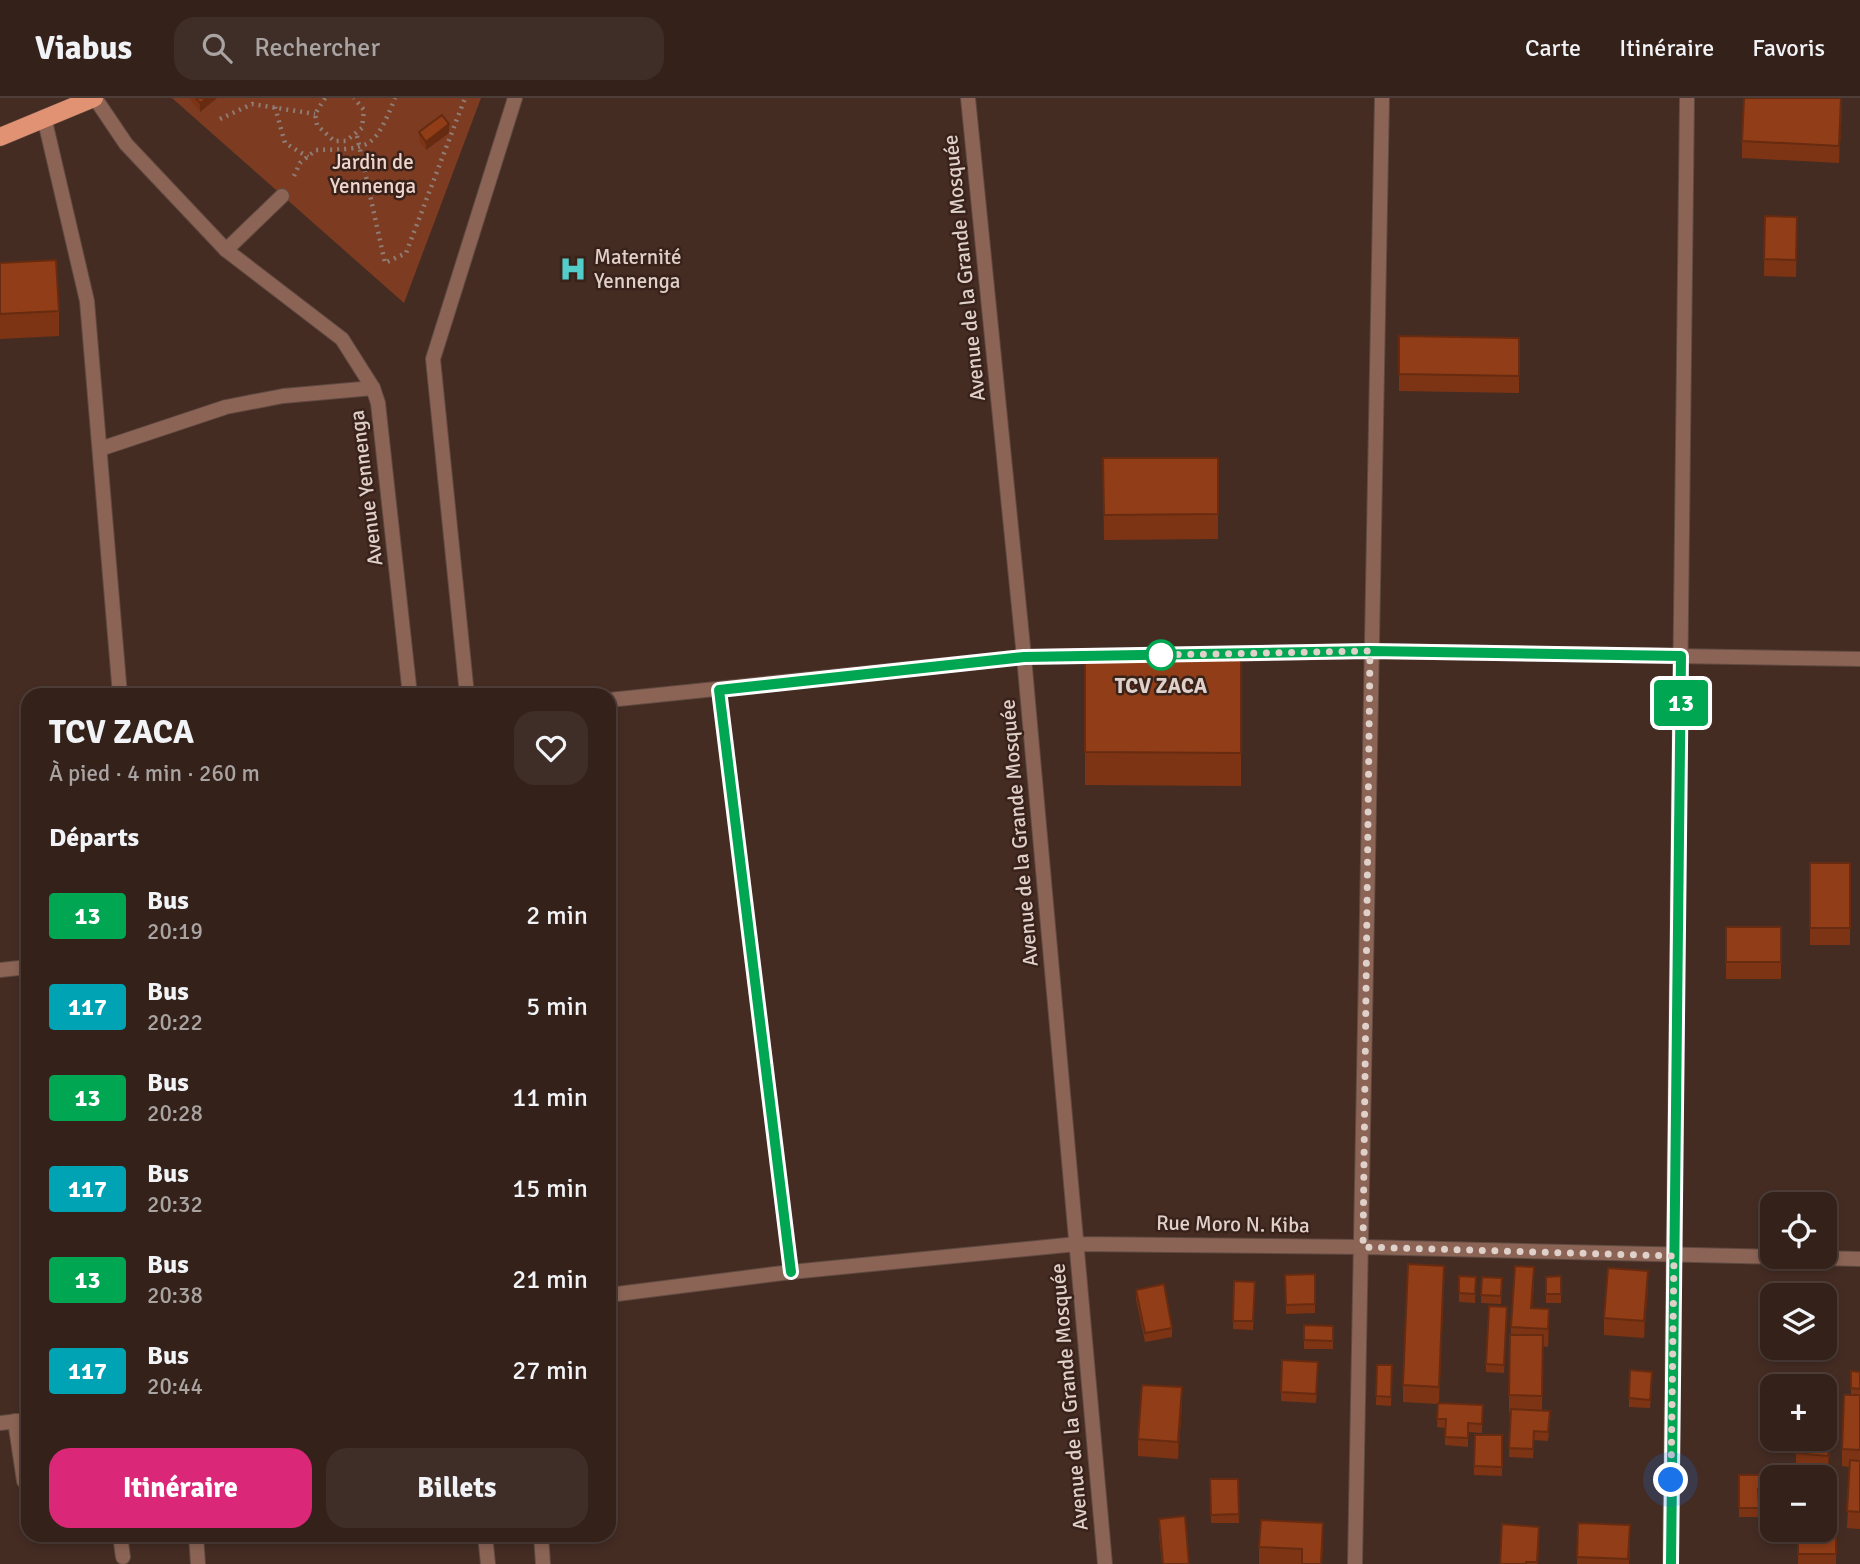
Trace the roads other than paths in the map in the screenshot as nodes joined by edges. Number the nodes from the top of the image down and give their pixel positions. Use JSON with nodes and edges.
{"nodes":[{"id":1,"x":95,"y":98,"type":"edge"},
{"id":2,"x":515,"y":98,"type":"edge"},
{"id":3,"x":968,"y":98,"type":"edge"},
{"id":4,"x":1382,"y":98,"type":"edge"},
{"id":5,"x":1686,"y":98,"type":"edge"},
{"id":6,"x":44,"y":117,"type":"junction"},
{"id":7,"x":0,"y":137,"type":"edge"},
{"id":8,"x":282,"y":196,"type":"road end"},
{"id":9,"x":226,"y":250,"type":"junction"},
{"id":10,"x":373,"y":388,"type":"junction"},
{"id":11,"x":100,"y":449,"type":"junction"},
{"id":12,"x":1370,"y":651,"type":"junction"},
{"id":13,"x":1204,"y":654,"type":"edge"},
{"id":14,"x":1121,"y":655,"type":"edge"},
{"id":15,"x":1681,"y":656,"type":"junction"},
{"id":16,"x":1024,"y":657,"type":"junction"},
{"id":17,"x":1860,"y":659,"type":"edge"},
{"id":18,"x":119,"y":688,"type":"edge"},
{"id":19,"x":409,"y":688,"type":"edge"},
{"id":20,"x":466,"y":688,"type":"edge"},
{"id":21,"x":719,"y":690,"type":"junction"},
{"id":22,"x":616,"y":699,"type":"edge"},
{"id":23,"x":21,"y":968,"type":"edge"},
{"id":24,"x":0,"y":970,"type":"edge"},
{"id":25,"x":1077,"y":1244,"type":"junction"},
{"id":26,"x":1363,"y":1247,"type":"junction"},
{"id":27,"x":1674,"y":1256,"type":"junction"},
{"id":28,"x":1860,"y":1258,"type":"edge"},
{"id":29,"x":791,"y":1272,"type":"junction"},
{"id":30,"x":616,"y":1294,"type":"edge"},
{"id":31,"x":21,"y":1420,"type":"edge"},
{"id":32,"x":0,"y":1423,"type":"edge"},
{"id":33,"x":121,"y":1542,"type":"edge"},
{"id":34,"x":196,"y":1542,"type":"edge"},
{"id":35,"x":486,"y":1542,"type":"edge"},
{"id":36,"x":541,"y":1542,"type":"edge"},
{"id":37,"x":123,"y":1557,"type":"dead end"},
{"id":38,"x":198,"y":1564,"type":"edge"},
{"id":39,"x":488,"y":1564,"type":"edge"},
{"id":40,"x":543,"y":1564,"type":"edge"},
{"id":41,"x":1105,"y":1564,"type":"edge"},
{"id":42,"x":1355,"y":1564,"type":"edge"},
{"id":43,"x":1671,"y":1564,"type":"edge"}],
"edges":[{"from":1,"to":6,"type":"main road"},
{"from":1,"to":9,"type":"street","name":"Avenue Yennenga"},
{"from":2,"to":20,"type":"street"},
{"from":3,"to":16,"type":"street","name":"Avenue de la Grande Mosquée"},
{"from":4,"to":12,"type":"street"},
{"from":5,"to":15,"type":"street"},
{"from":6,"to":7,"type":"main road"},
{"from":6,"to":11,"type":"street"},
{"from":8,"to":9,"type":"street"},
{"from":9,"to":10,"type":"street","name":"Avenue Yennenga"},
{"from":10,"to":11,"type":"street"},
{"from":10,"to":19,"type":"street","name":"Avenue Yennenga"},
{"from":11,"to":18,"type":"street"},
{"from":12,"to":13,"type":"street"},
{"from":12,"to":15,"type":"street"},
{"from":12,"to":26,"type":"street"},
{"from":14,"to":16,"type":"street"},
{"from":15,"to":17,"type":"street"},
{"from":15,"to":27,"type":"street"},
{"from":16,"to":21,"type":"street"},
{"from":16,"to":25,"type":"street","name":"Avenue de la Grande Mosquée"},
{"from":21,"to":22,"type":"street"},
{"from":21,"to":29,"type":"street"},
{"from":23,"to":24,"type":"street"},
{"from":25,"to":26,"type":"street","name":"Rue Moro N. Kiba"},
{"from":25,"to":29,"type":"street","name":"Rue Moro N. Kiba"},
{"from":25,"to":41,"type":"street","name":"Avenue de la Grande Mosquée"},
{"from":26,"to":27,"type":"street","name":"Rue Moro N. Kiba"},
{"from":26,"to":42,"type":"street"},
{"from":27,"to":28,"type":"street","name":"Rue Moro N. Kiba"},
{"from":27,"to":43,"type":"street"},
{"from":29,"to":30,"type":"street","name":"Rue Moro N. Kiba"},
{"from":31,"to":32,"type":"street"},
{"from":33,"to":37,"type":"street"},
{"from":34,"to":38,"type":"street"},
{"from":35,"to":39,"type":"street"},
{"from":36,"to":40,"type":"street"}]}
